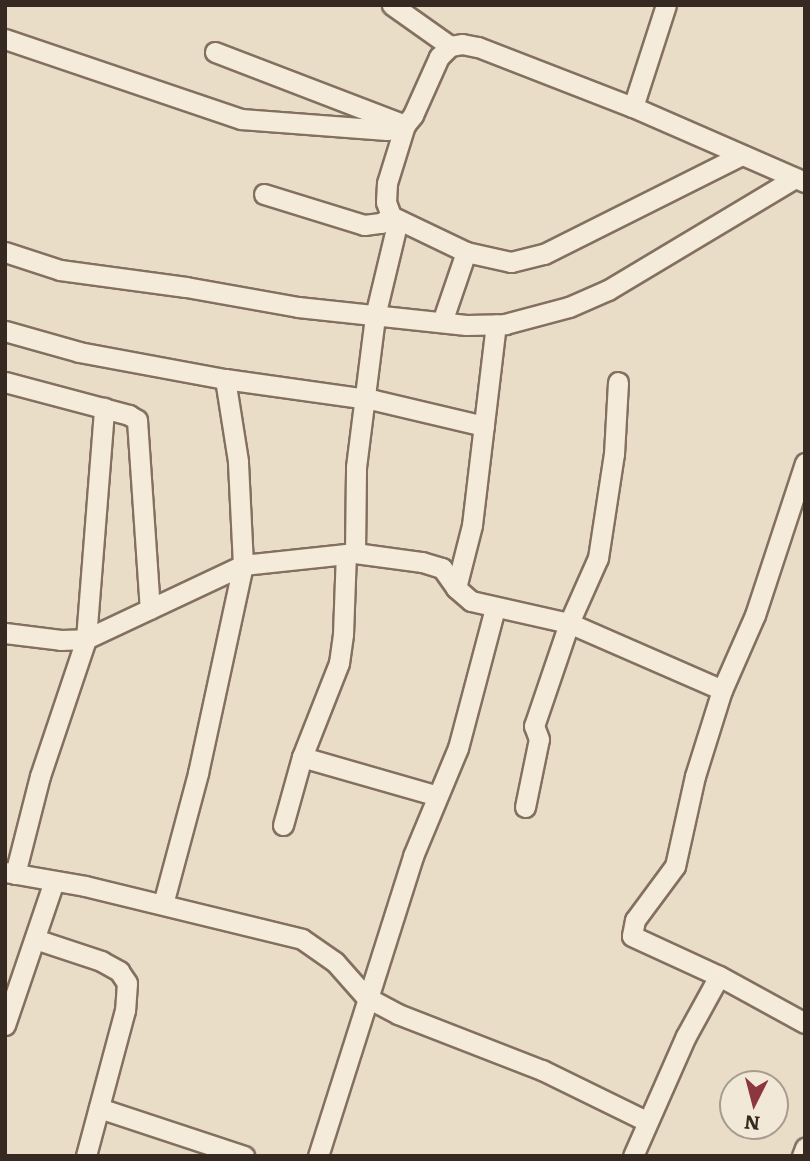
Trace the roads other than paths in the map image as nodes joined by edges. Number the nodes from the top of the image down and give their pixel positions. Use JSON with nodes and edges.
{"nodes":[{"id":1,"x":392,"y":5,"type":"edge"},
{"id":2,"x":666,"y":5,"type":"edge"},
{"id":3,"x":5,"y":39,"type":"edge"},
{"id":4,"x":450,"y":46,"type":"junction"},
{"id":5,"x":215,"y":52,"type":"dead end"},
{"id":6,"x":633,"y":107,"type":"junction"},
{"id":7,"x":405,"y":125,"type":"junction"},
{"id":8,"x":742,"y":155,"type":"junction"},
{"id":9,"x":800,"y":180,"type":"edge"},
{"id":10,"x":264,"y":194,"type":"dead end"},
{"id":11,"x":395,"y":218,"type":"junction"},
{"id":12,"x":5,"y":252,"type":"edge"},
{"id":13,"x":466,"y":252,"type":"junction"},
{"id":14,"x":375,"y":316,"type":"junction"},
{"id":15,"x":442,"y":322,"type":"junction"},
{"id":16,"x":496,"y":324,"type":"junction"},
{"id":17,"x":5,"y":331,"type":"edge"},
{"id":18,"x":225,"y":379,"type":"junction"},
{"id":19,"x":5,"y":382,"type":"edge"},
{"id":20,"x":618,"y":382,"type":"dead end"},
{"id":21,"x":364,"y":400,"type":"junction"},
{"id":22,"x":104,"y":408,"type":"junction"},
{"id":23,"x":484,"y":426,"type":"junction"},
{"id":24,"x":805,"y":463,"type":"edge"},
{"id":25,"x":350,"y":553,"type":"junction"},
{"id":26,"x":243,"y":565,"type":"junction"},
{"id":27,"x":456,"y":588,"type":"junction"},
{"id":28,"x":495,"y":608,"type":"junction"},
{"id":29,"x":150,"y":609,"type":"junction"},
{"id":30,"x":569,"y":623,"type":"junction"},
{"id":31,"x":5,"y":633,"type":"edge"},
{"id":32,"x":86,"y":639,"type":"junction"},
{"id":33,"x":722,"y":690,"type":"junction"},
{"id":34,"x":302,"y":757,"type":"junction"},
{"id":35,"x":438,"y":796,"type":"junction"},
{"id":36,"x":525,"y":807,"type":"dead end"},
{"id":37,"x":283,"y":825,"type":"dead end"},
{"id":38,"x":10,"y":873,"type":"edge"},
{"id":39,"x":54,"y":881,"type":"junction"},
{"id":40,"x":163,"y":904,"type":"junction"},
{"id":41,"x":35,"y":939,"type":"junction"},
{"id":42,"x":719,"y":976,"type":"junction"},
{"id":43,"x":366,"y":997,"type":"junction"},
{"id":44,"x":805,"y":1023,"type":"edge"},
{"id":45,"x":5,"y":1025,"type":"edge"},
{"id":46,"x":99,"y":1108,"type":"junction"},
{"id":47,"x":646,"y":1121,"type":"junction"},
{"id":48,"x":805,"y":1147,"type":"edge"},
{"id":49,"x":210,"y":1150,"type":"edge"},
{"id":50,"x":86,"y":1156,"type":"edge"},
{"id":51,"x":244,"y":1156,"type":"edge"},
{"id":52,"x":318,"y":1156,"type":"edge"},
{"id":53,"x":633,"y":1156,"type":"edge"},
{"id":54,"x":802,"y":1156,"type":"edge"}],
"edges":[{"from":1,"to":4,"type":"street"},
{"from":2,"to":6,"type":"street"},
{"from":3,"to":7,"type":"street"},
{"from":4,"to":6,"type":"street"},
{"from":4,"to":7,"type":"street"},
{"from":5,"to":7,"type":"street"},
{"from":6,"to":8,"type":"street"},
{"from":7,"to":11,"type":"street"},
{"from":8,"to":9,"type":"street"},
{"from":8,"to":13,"type":"street"},
{"from":9,"to":16,"type":"street"},
{"from":10,"to":11,"type":"street"},
{"from":11,"to":13,"type":"street"},
{"from":11,"to":14,"type":"street"},
{"from":12,"to":14,"type":"street"},
{"from":13,"to":15,"type":"street"},
{"from":14,"to":15,"type":"street"},
{"from":14,"to":21,"type":"street"},
{"from":15,"to":16,"type":"street"},
{"from":16,"to":23,"type":"street"},
{"from":17,"to":18,"type":"street"},
{"from":18,"to":21,"type":"street"},
{"from":18,"to":26,"type":"street"},
{"from":19,"to":22,"type":"street"},
{"from":20,"to":30,"type":"street"},
{"from":21,"to":23,"type":"street"},
{"from":21,"to":25,"type":"street"},
{"from":22,"to":29,"type":"street"},
{"from":22,"to":32,"type":"street"},
{"from":23,"to":27,"type":"street"},
{"from":24,"to":33,"type":"street"},
{"from":25,"to":26,"type":"street"},
{"from":25,"to":27,"type":"street"},
{"from":25,"to":34,"type":"street"},
{"from":26,"to":29,"type":"street"},
{"from":26,"to":40,"type":"street"},
{"from":27,"to":28,"type":"street"},
{"from":28,"to":30,"type":"street"},
{"from":28,"to":35,"type":"street"},
{"from":29,"to":32,"type":"street"},
{"from":30,"to":33,"type":"street"},
{"from":30,"to":36,"type":"street"},
{"from":31,"to":32,"type":"street"},
{"from":32,"to":38,"type":"street"},
{"from":33,"to":42,"type":"street"},
{"from":34,"to":35,"type":"street"},
{"from":34,"to":37,"type":"street"},
{"from":35,"to":43,"type":"street"},
{"from":38,"to":39,"type":"street"},
{"from":39,"to":40,"type":"street"},
{"from":39,"to":41,"type":"street"},
{"from":40,"to":43,"type":"street"},
{"from":41,"to":45,"type":"street"},
{"from":41,"to":46,"type":"street"},
{"from":42,"to":44,"type":"street"},
{"from":42,"to":47,"type":"street"},
{"from":43,"to":47,"type":"street"},
{"from":43,"to":52,"type":"street"},
{"from":46,"to":49,"type":"street"},
{"from":46,"to":50,"type":"street"},
{"from":47,"to":53,"type":"street"},
{"from":48,"to":54,"type":"street"},
{"from":49,"to":51,"type":"street"}]}
